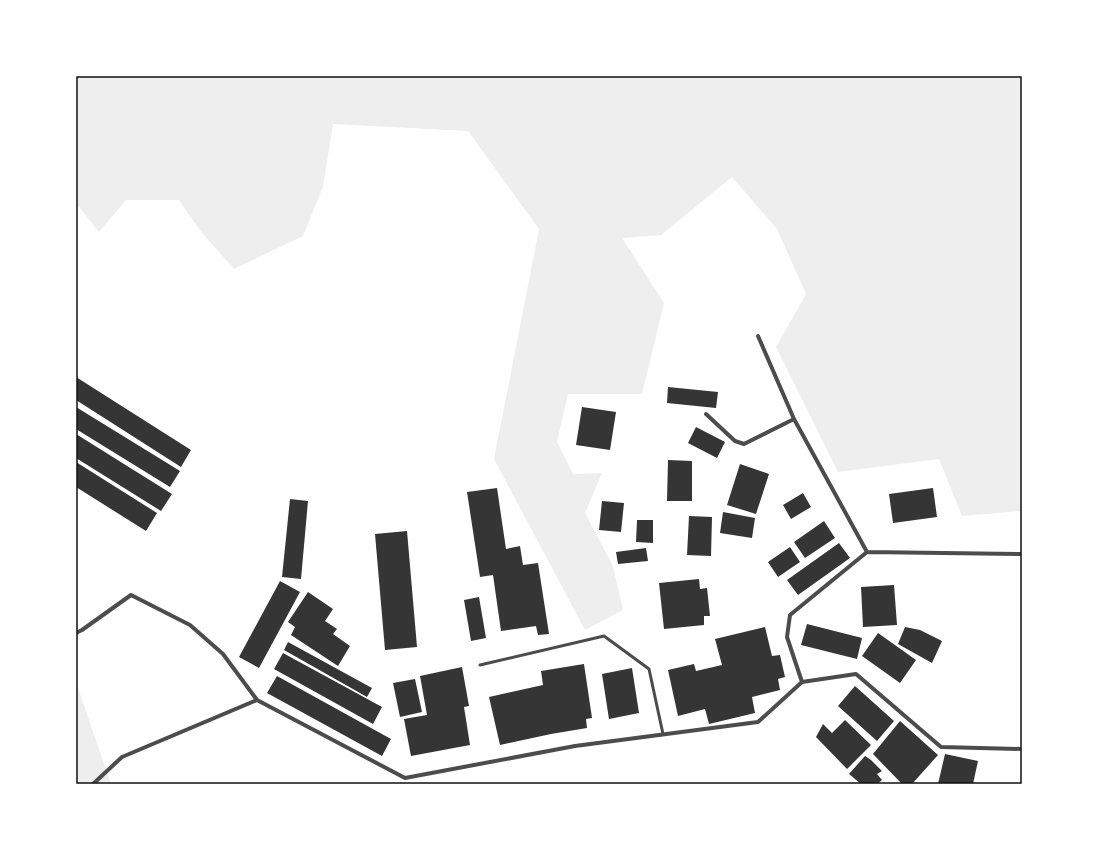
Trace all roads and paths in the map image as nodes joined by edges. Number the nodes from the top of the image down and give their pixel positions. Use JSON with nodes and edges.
{"nodes":[{"id":1,"x":758,"y":336,"type":"dead end"},
{"id":2,"x":706,"y":414,"type":"dead end"},
{"id":3,"x":794,"y":419,"type":"junction"},
{"id":4,"x":867,"y":552,"type":"junction"},
{"id":5,"x":1022,"y":554,"type":"edge"},
{"id":6,"x":76,"y":632,"type":"edge"},
{"id":7,"x":480,"y":665,"type":"dead end"},
{"id":8,"x":802,"y":682,"type":"junction"},
{"id":9,"x":257,"y":700,"type":"junction"},
{"id":10,"x":663,"y":734,"type":"junction"},
{"id":11,"x":1022,"y":749,"type":"edge"},
{"id":12,"x":93,"y":784,"type":"edge"}],
"edges":[{"from":1,"to":3,"type":"street"},
{"from":2,"to":3,"type":"street"},
{"from":3,"to":4,"type":"street"},
{"from":4,"to":5,"type":"street"},
{"from":4,"to":8,"type":"street"},
{"from":6,"to":9,"type":"street"},
{"from":7,"to":10,"type":"lane"},
{"from":8,"to":10,"type":"street"},
{"from":8,"to":11,"type":"street"},
{"from":9,"to":10,"type":"street"},
{"from":9,"to":12,"type":"street"}]}
